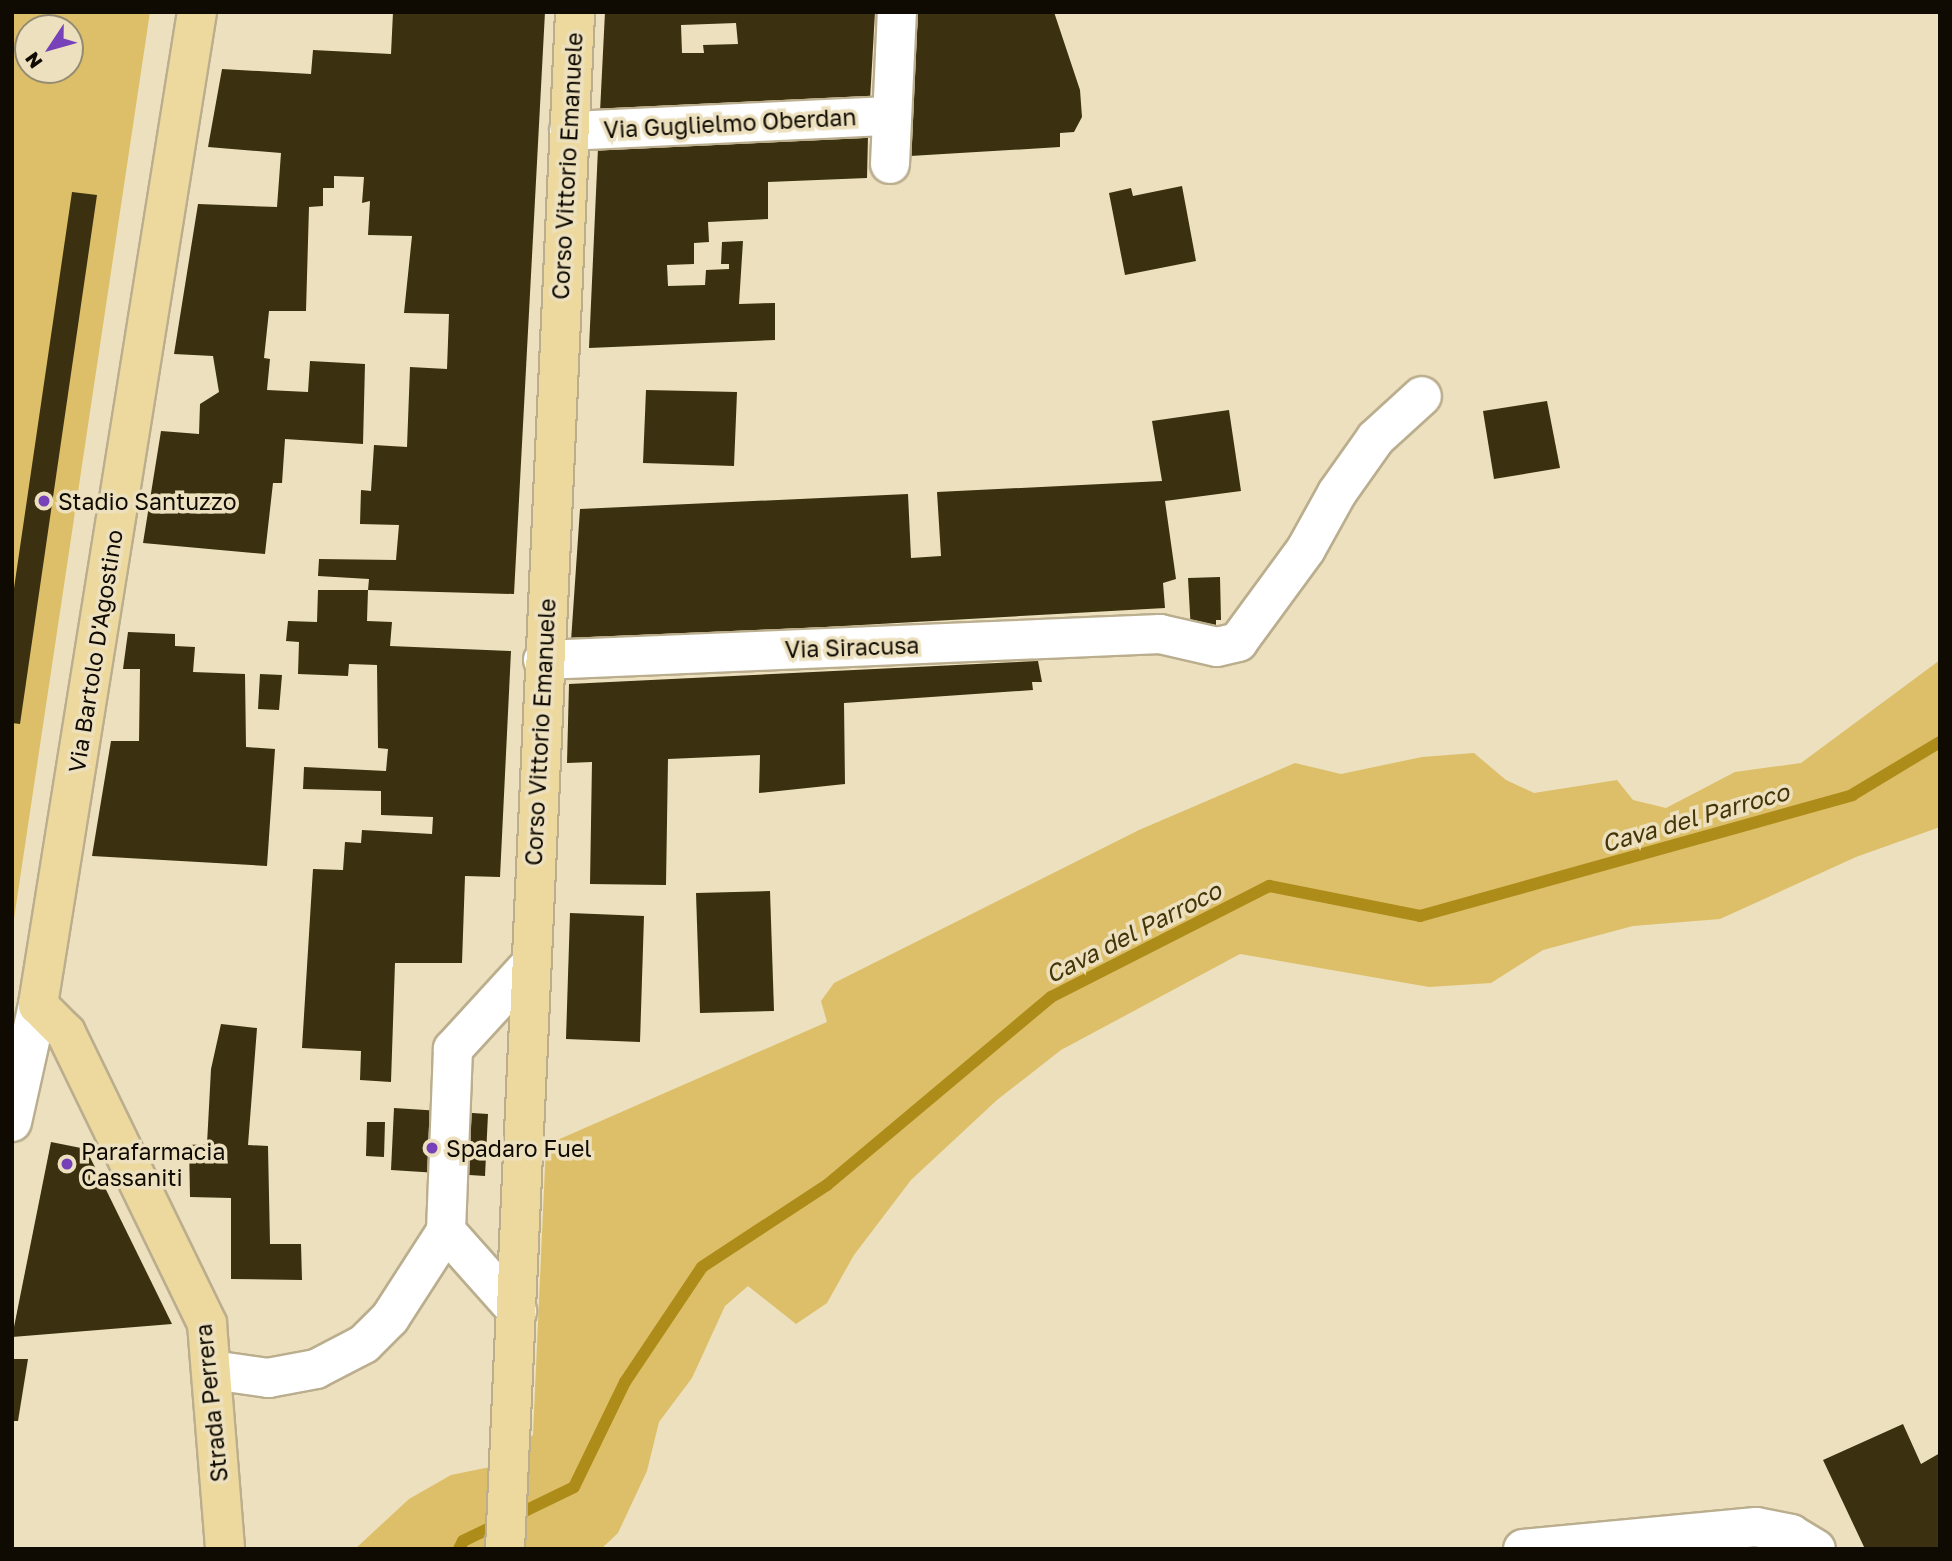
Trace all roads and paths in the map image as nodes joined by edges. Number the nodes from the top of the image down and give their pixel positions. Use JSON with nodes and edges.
{"nodes":[{"id":1,"x":197,"y":12,"type":"edge"},
{"id":2,"x":575,"y":12,"type":"edge"},
{"id":3,"x":897,"y":12,"type":"edge"},
{"id":4,"x":892,"y":116,"type":"junction"},
{"id":5,"x":569,"y":131,"type":"junction"},
{"id":6,"x":890,"y":164,"type":"dead end"},
{"id":7,"x":1422,"y":396,"type":"dead end"},
{"id":8,"x":543,"y":660,"type":"junction"},
{"id":9,"x":529,"y":966,"type":"junction"},
{"id":10,"x":38,"y":1005,"type":"junction"},
{"id":11,"x":12,"y":1122,"type":"edge"},
{"id":12,"x":446,"y":1231,"type":"junction"},
{"id":13,"x":517,"y":1311,"type":"junction"},
{"id":14,"x":212,"y":1370,"type":"junction"},
{"id":15,"x":225,"y":1549,"type":"edge"},
{"id":16,"x":505,"y":1549,"type":"edge"},
{"id":17,"x":1523,"y":1549,"type":"edge"},
{"id":18,"x":1816,"y":1549,"type":"edge"}],
"edges":[{"from":1,"to":10,"type":"main road","name":"Via Bartolo D'Agostino"},
{"from":2,"to":5,"type":"main road","name":"Corso Vittorio Emanuele"},
{"from":3,"to":4,"type":"street"},
{"from":4,"to":5,"type":"street","name":"Via Guglielmo Oberdan"},
{"from":4,"to":6,"type":"street"},
{"from":5,"to":8,"type":"main road","name":"Corso Vittorio Emanuele"},
{"from":7,"to":8,"type":"street","name":"Via Siracusa"},
{"from":8,"to":9,"type":"main road","name":"Corso Vittorio Emanuele"},
{"from":9,"to":12,"type":"street"},
{"from":9,"to":13,"type":"main road","name":"Corso Vittorio Emanuele"},
{"from":10,"to":11,"type":"street","name":"Via Bartolo D'Agostino"},
{"from":10,"to":14,"type":"main road","name":"Strada Perrera"},
{"from":12,"to":13,"type":"street"},
{"from":12,"to":14,"type":"street"},
{"from":13,"to":16,"type":"main road","name":"Corso Vittorio Emanuele"},
{"from":14,"to":15,"type":"main road","name":"Strada Perrera"},
{"from":17,"to":18,"type":"street"}]}
